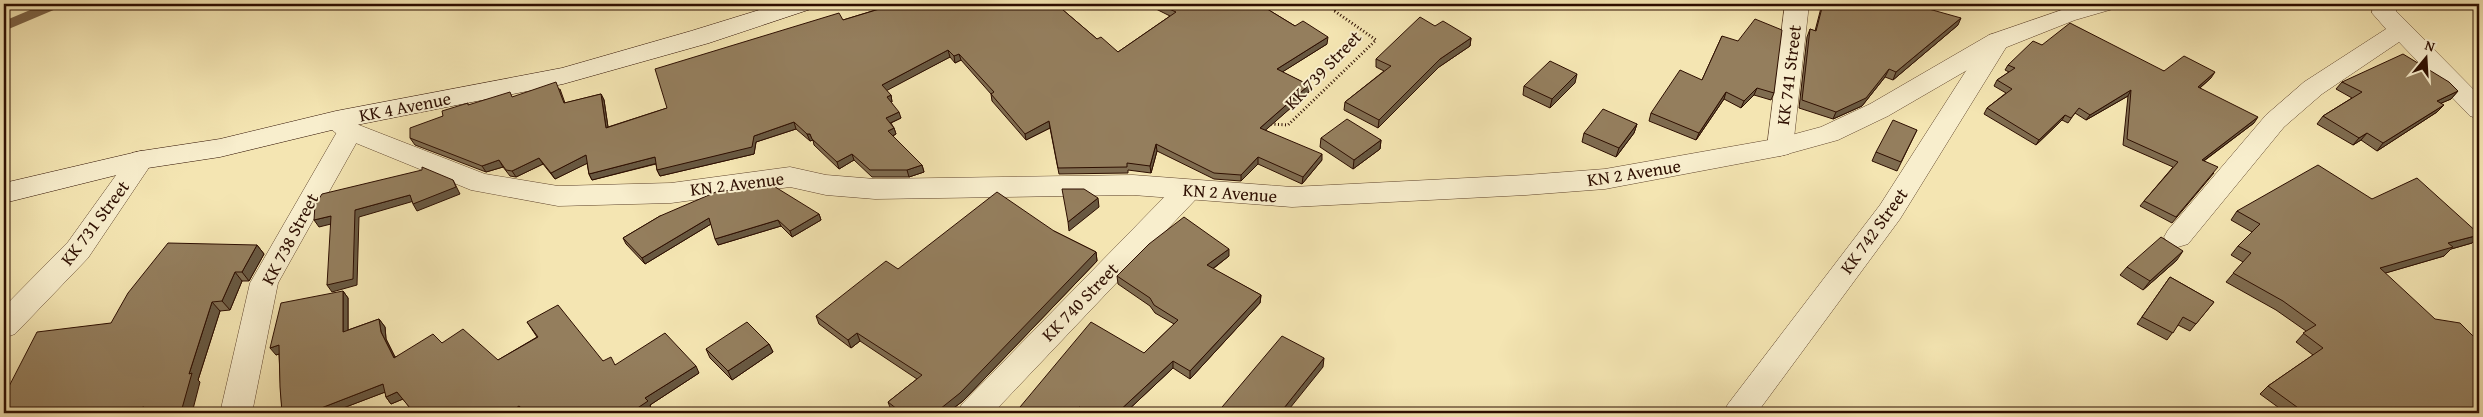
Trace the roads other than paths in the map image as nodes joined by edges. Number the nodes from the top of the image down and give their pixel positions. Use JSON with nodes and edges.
{"nodes":[{"id":1,"x":803,"y":4,"type":"edge"},
{"id":2,"x":1797,"y":4,"type":"edge"},
{"id":3,"x":2106,"y":4,"type":"edge"},
{"id":4,"x":2385,"y":4,"type":"edge"},
{"id":5,"x":2400,"y":31,"type":"junction"},
{"id":6,"x":1998,"y":41,"type":"junction"},
{"id":7,"x":2479,"y":110,"type":"edge"},
{"id":8,"x":343,"y":126,"type":"junction"},
{"id":9,"x":1780,"y":147,"type":"junction"},
{"id":10,"x":141,"y":160,"type":"junction"},
{"id":11,"x":1187,"y":191,"type":"junction"},
{"id":12,"x":4,"y":193,"type":"edge"},
{"id":13,"x":2178,"y":237,"type":"dead end"},
{"id":14,"x":4,"y":326,"type":"edge"},
{"id":15,"x":236,"y":413,"type":"edge"},
{"id":16,"x":973,"y":413,"type":"edge"},
{"id":17,"x":1739,"y":413,"type":"edge"}],
"edges":[{"from":1,"to":8,"type":"street","name":"KK 4 Avenue"},
{"from":2,"to":9,"type":"street","name":"KK 741 Street"},
{"from":3,"to":6,"type":"street","name":"KN 2 Avenue"},
{"from":4,"to":5,"type":"street"},
{"from":5,"to":7,"type":"street"},
{"from":5,"to":13,"type":"street"},
{"from":6,"to":9,"type":"street","name":"KN 2 Avenue"},
{"from":6,"to":17,"type":"street","name":"KK 742 Street"},
{"from":8,"to":10,"type":"street","name":"KK 4 Avenue"},
{"from":8,"to":11,"type":"street","name":"KN 2 Avenue"},
{"from":8,"to":15,"type":"street","name":"KK 738 Street"},
{"from":9,"to":11,"type":"street","name":"KN 2 Avenue"},
{"from":10,"to":12,"type":"street","name":"KK 4 Avenue"},
{"from":10,"to":14,"type":"street","name":"KK 731 Street"},
{"from":11,"to":16,"type":"street","name":"KK 740 Street"}]}
